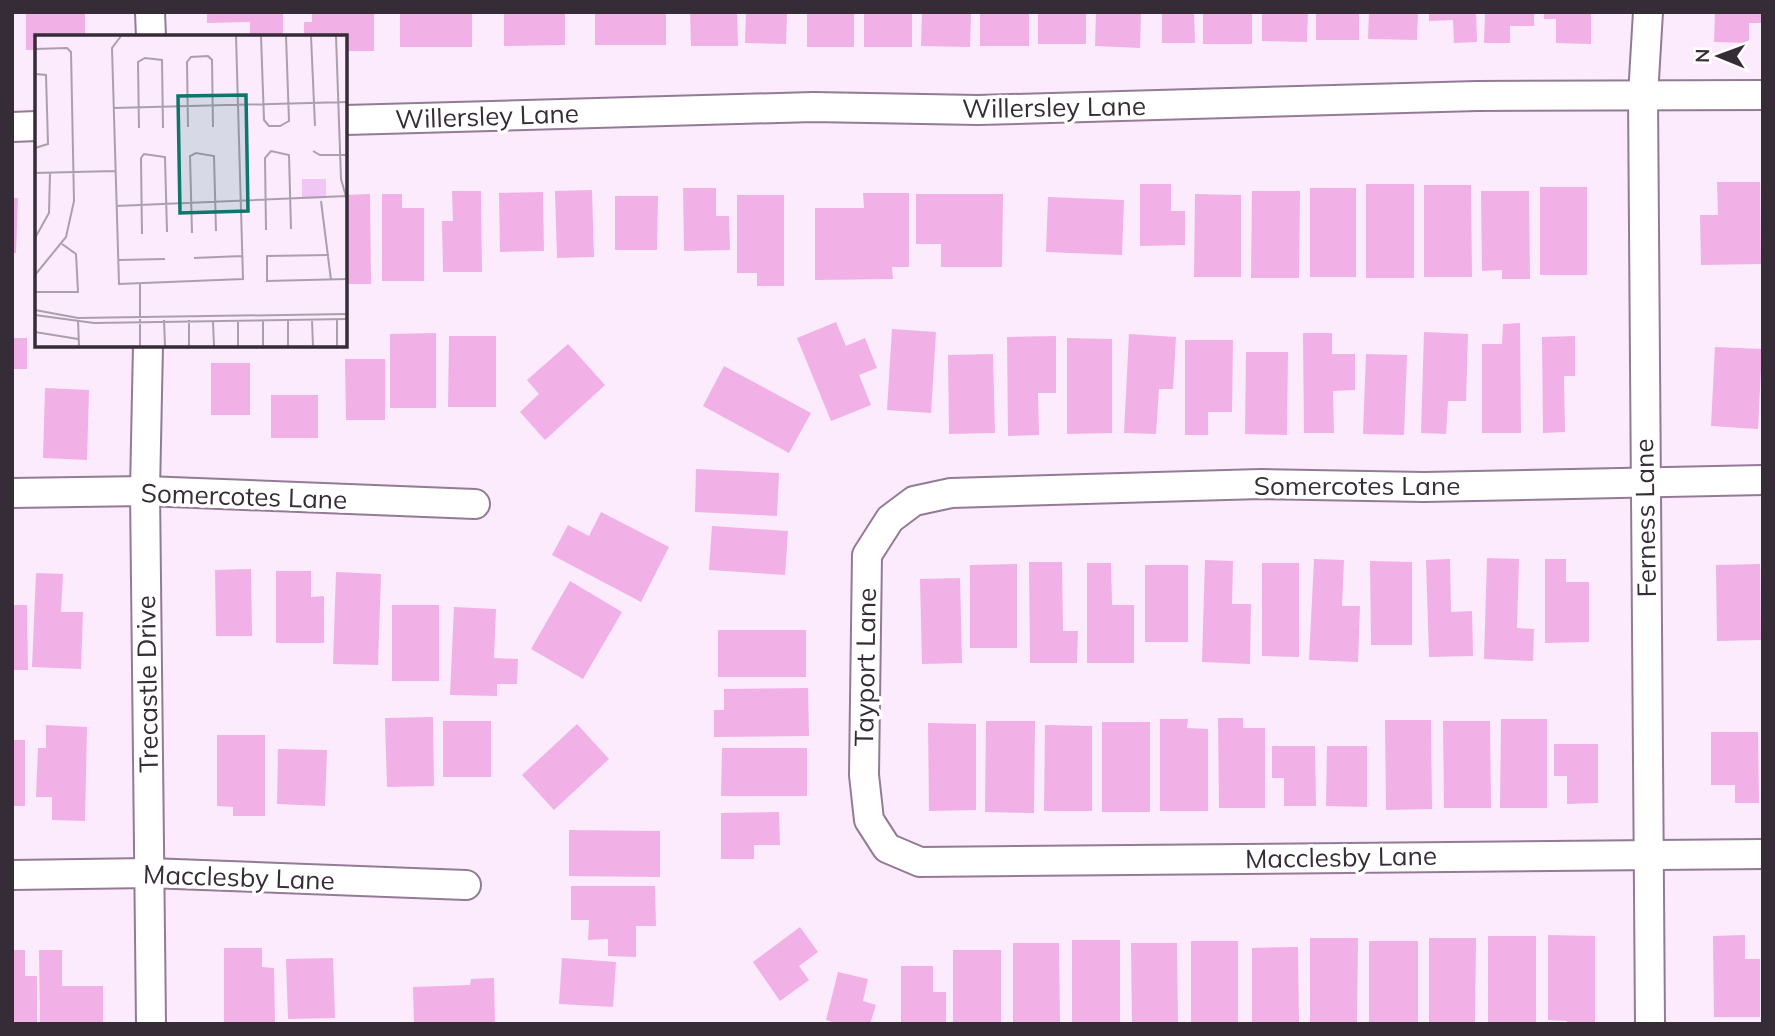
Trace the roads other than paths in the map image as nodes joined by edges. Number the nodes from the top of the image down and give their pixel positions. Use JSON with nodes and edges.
{"nodes":[{"id":1,"x":150,"y":12,"type":"edge"},
{"id":2,"x":1648,"y":12,"type":"edge"},
{"id":3,"x":151,"y":35,"type":"edge"},
{"id":4,"x":1763,"y":95,"type":"edge"},
{"id":5,"x":1643,"y":96,"type":"junction"},
{"id":6,"x":346,"y":120,"type":"edge"},
{"id":7,"x":35,"y":126,"type":"edge"},
{"id":8,"x":12,"y":127,"type":"edge"},
{"id":9,"x":148,"y":346,"type":"edge"},
{"id":10,"x":1763,"y":480,"type":"edge"},
{"id":11,"x":1645,"y":483,"type":"junction"},
{"id":12,"x":145,"y":491,"type":"junction"},
{"id":13,"x":12,"y":493,"type":"edge"},
{"id":14,"x":951,"y":493,"type":"joint"},
{"id":15,"x":475,"y":504,"type":"dead end"},
{"id":16,"x":1648,"y":853,"type":"junction"},
{"id":17,"x":1763,"y":854,"type":"edge"},
{"id":18,"x":920,"y":862,"type":"joint"},
{"id":19,"x":149,"y":873,"type":"junction"},
{"id":20,"x":12,"y":875,"type":"edge"},
{"id":21,"x":466,"y":885,"type":"dead end"},
{"id":22,"x":151,"y":1024,"type":"edge"},
{"id":23,"x":1650,"y":1024,"type":"edge"}],
"edges":[{"from":1,"to":3,"type":"street"},
{"from":2,"to":5,"type":"street","name":"Ferness Lane"},
{"from":4,"to":5,"type":"street","name":"Willersley Lane"},
{"from":5,"to":6,"type":"street","name":"Willersley Lane"},
{"from":5,"to":11,"type":"street","name":"Ferness Lane"},
{"from":7,"to":8,"type":"street"},
{"from":9,"to":12,"type":"street","name":"Trecastle Drive"},
{"from":10,"to":11,"type":"street","name":"Somercotes Lane"},
{"from":11,"to":14,"type":"street","name":"Somercotes Lane"},
{"from":11,"to":16,"type":"street","name":"Ferness Lane"},
{"from":12,"to":13,"type":"street","name":"Somercotes Lane"},
{"from":12,"to":15,"type":"street","name":"Somercotes Lane"},
{"from":12,"to":19,"type":"street","name":"Trecastle Drive"},
{"from":14,"to":18,"type":"street","name":"Tayport Lane"},
{"from":16,"to":17,"type":"street","name":"Macclesby Lane"},
{"from":16,"to":18,"type":"street","name":"Macclesby Lane"},
{"from":16,"to":23,"type":"street","name":"Ferness Lane"},
{"from":19,"to":20,"type":"street","name":"Macclesby Lane"},
{"from":19,"to":21,"type":"street","name":"Macclesby Lane"},
{"from":19,"to":22,"type":"street","name":"Trecastle Drive"}]}
